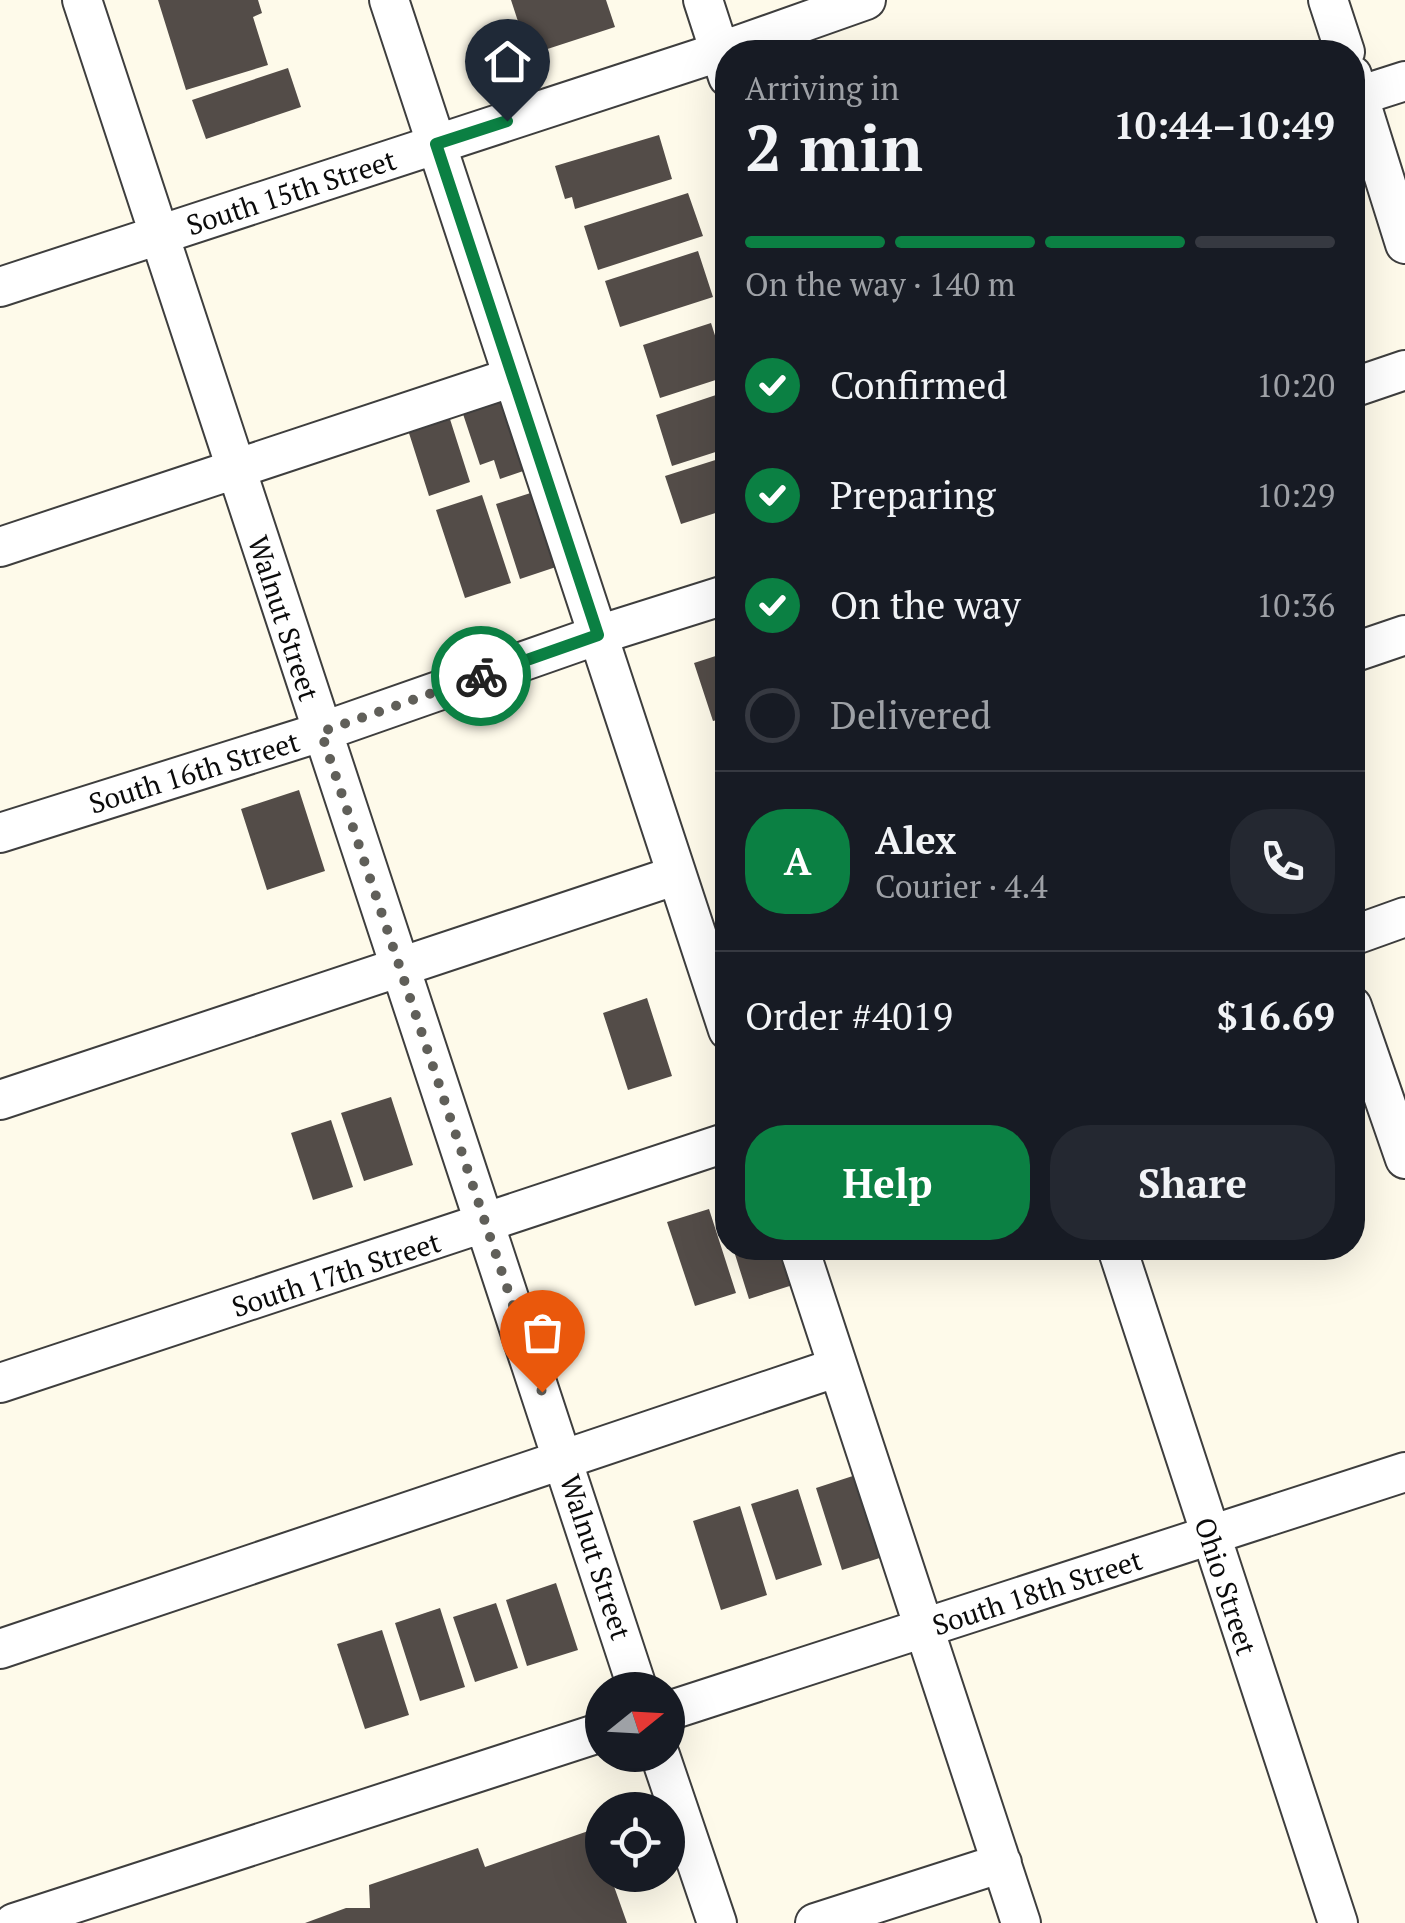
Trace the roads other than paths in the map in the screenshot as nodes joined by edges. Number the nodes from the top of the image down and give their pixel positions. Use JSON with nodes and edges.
{"nodes":[{"id":1,"x":82,"y":0,"type":"edge"},
{"id":2,"x":389,"y":0,"type":"edge"},
{"id":3,"x":703,"y":0,"type":"edge"},
{"id":4,"x":866,"y":0,"type":"edge"},
{"id":5,"x":1328,"y":0,"type":"edge"},
{"id":6,"x":716,"y":40,"type":"edge"},
{"id":7,"x":777,"y":40,"type":"edge"},
{"id":8,"x":1341,"y":40,"type":"edge"},
{"id":9,"x":715,"y":66,"type":"edge"},
{"id":10,"x":1405,"y":81,"type":"edge"},
{"id":11,"x":1365,"y":87,"type":"edge"},
{"id":12,"x":1365,"y":120,"type":"edge"},
{"id":13,"x":436,"y":144,"type":"junction"},
{"id":14,"x":158,"y":235,"type":"junction"},
{"id":15,"x":1405,"y":244,"type":"edge"},
{"id":16,"x":0,"y":287,"type":"edge"},
{"id":17,"x":1405,"y":370,"type":"edge"},
{"id":18,"x":513,"y":377,"type":"junction"},
{"id":19,"x":1365,"y":384,"type":"edge"},
{"id":20,"x":235,"y":470,"type":"junction"},
{"id":21,"x":0,"y":547,"type":"edge"},
{"id":22,"x":715,"y":598,"type":"edge"},
{"id":23,"x":598,"y":635,"type":"junction"},
{"id":24,"x":1405,"y":635,"type":"edge"},
{"id":25,"x":1365,"y":649,"type":"edge"},
{"id":26,"x":321,"y":732,"type":"junction"},
{"id":27,"x":0,"y":833,"type":"edge"},
{"id":28,"x":677,"y":875,"type":"junction"},
{"id":29,"x":1405,"y":917,"type":"edge"},
{"id":30,"x":1365,"y":931,"type":"edge"},
{"id":31,"x":402,"y":968,"type":"junction"},
{"id":32,"x":715,"y":990,"type":"edge"},
{"id":33,"x":1365,"y":1044,"type":"edge"},
{"id":34,"x":0,"y":1100,"type":"edge"},
{"id":35,"x":715,"y":1146,"type":"edge"},
{"id":36,"x":1405,"y":1159,"type":"edge"},
{"id":37,"x":488,"y":1224,"type":"junction"},
{"id":38,"x":803,"y":1260,"type":"edge"},
{"id":39,"x":1121,"y":1260,"type":"edge"},
{"id":40,"x":838,"y":1367,"type":"junction"},
{"id":41,"x":0,"y":1383,"type":"edge"},
{"id":42,"x":564,"y":1459,"type":"junction"},
{"id":43,"x":1405,"y":1472,"type":"edge"},
{"id":44,"x":1210,"y":1537,"type":"junction"},
{"id":45,"x":924,"y":1628,"type":"junction"},
{"id":46,"x":0,"y":1649,"type":"edge"},
{"id":47,"x":632,"y":1672,"type":"edge"},
{"id":48,"x":685,"y":1705,"type":"edge"},
{"id":49,"x":585,"y":1738,"type":"edge"},
{"id":50,"x":666,"y":1772,"type":"edge"},
{"id":51,"x":1002,"y":1864,"type":"junction"},
{"id":52,"x":14,"y":1923,"type":"edge"},
{"id":53,"x":717,"y":1923,"type":"edge"},
{"id":54,"x":815,"y":1923,"type":"edge"},
{"id":55,"x":1021,"y":1923,"type":"edge"},
{"id":56,"x":1338,"y":1923,"type":"edge"}],
"edges":[{"from":1,"to":14,"type":"street","name":"Walnut Street"},
{"from":2,"to":13,"type":"street"},
{"from":3,"to":6,"type":"street"},
{"from":4,"to":7,"type":"street","name":"South 15th Street"},
{"from":5,"to":8,"type":"street"},
{"from":9,"to":13,"type":"street","name":"South 15th Street"},
{"from":10,"to":11,"type":"street"},
{"from":12,"to":15,"type":"street"},
{"from":13,"to":14,"type":"street","name":"South 15th Street"},
{"from":13,"to":18,"type":"street"},
{"from":14,"to":16,"type":"street","name":"South 15th Street"},
{"from":14,"to":20,"type":"street","name":"Walnut Street"},
{"from":17,"to":19,"type":"street"},
{"from":18,"to":20,"type":"street"},
{"from":18,"to":23,"type":"street"},
{"from":20,"to":21,"type":"street"},
{"from":20,"to":26,"type":"street","name":"Walnut Street"},
{"from":22,"to":23,"type":"street","name":"South 16th Street"},
{"from":23,"to":26,"type":"street","name":"South 16th Street"},
{"from":23,"to":28,"type":"street"},
{"from":24,"to":25,"type":"street"},
{"from":26,"to":27,"type":"street","name":"South 16th Street"},
{"from":26,"to":31,"type":"street","name":"Walnut Street"},
{"from":28,"to":31,"type":"street"},
{"from":28,"to":32,"type":"street"},
{"from":29,"to":30,"type":"street"},
{"from":31,"to":34,"type":"street"},
{"from":31,"to":37,"type":"street","name":"Walnut Street"},
{"from":33,"to":36,"type":"street"},
{"from":35,"to":37,"type":"street","name":"South 17th Street"},
{"from":37,"to":41,"type":"street","name":"South 17th Street"},
{"from":37,"to":42,"type":"street","name":"Walnut Street"},
{"from":38,"to":40,"type":"street"},
{"from":39,"to":44,"type":"street","name":"Ohio Street"},
{"from":40,"to":42,"type":"street"},
{"from":40,"to":45,"type":"street"},
{"from":42,"to":46,"type":"street"},
{"from":42,"to":47,"type":"street","name":"Walnut Street"},
{"from":43,"to":44,"type":"street","name":"South 18th Street"},
{"from":44,"to":45,"type":"street","name":"South 18th Street"},
{"from":44,"to":56,"type":"street","name":"Ohio Street"},
{"from":45,"to":48,"type":"street","name":"South 18th Street"},
{"from":45,"to":51,"type":"street"},
{"from":49,"to":52,"type":"street"},
{"from":50,"to":53,"type":"street"},
{"from":51,"to":54,"type":"street"},
{"from":51,"to":55,"type":"street"}]}
